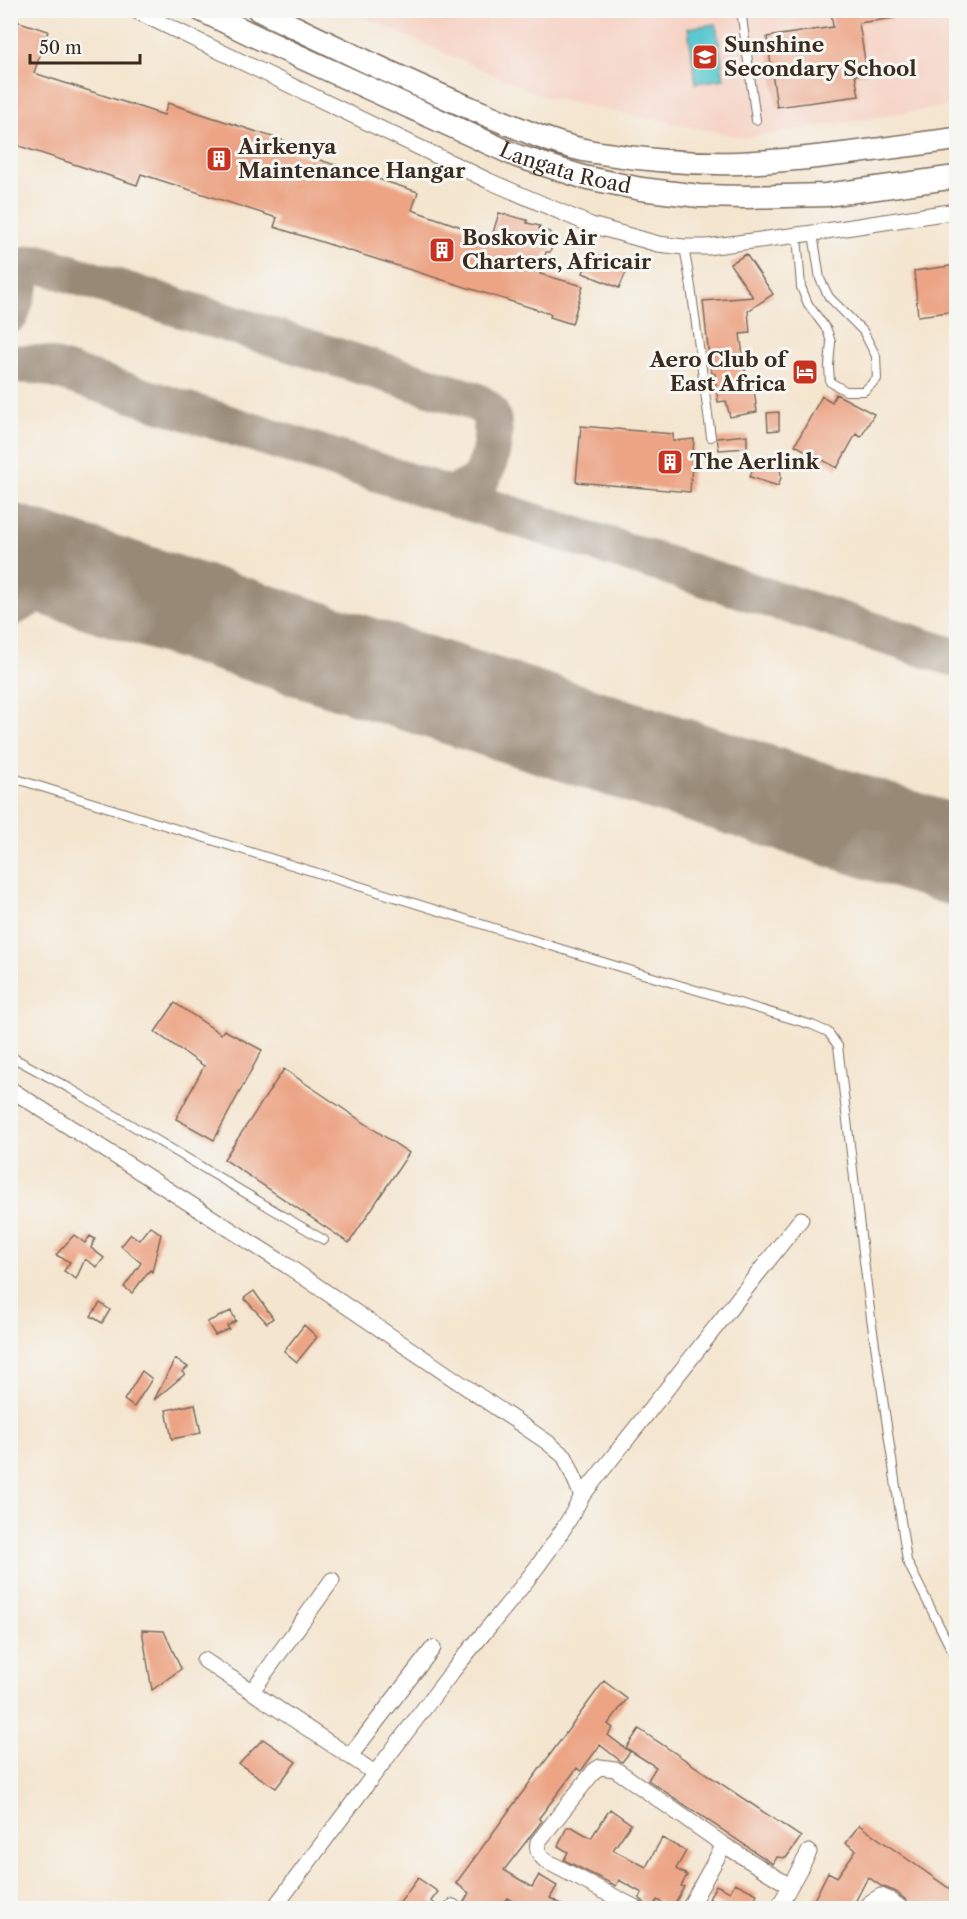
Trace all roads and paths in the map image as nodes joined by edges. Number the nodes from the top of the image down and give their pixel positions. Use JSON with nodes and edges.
{"nodes":[{"id":1,"x":134,"y":10,"type":"edge"},
{"id":2,"x":201,"y":10,"type":"edge"},
{"id":3,"x":259,"y":10,"type":"edge"},
{"id":4,"x":741,"y":10,"type":"edge"},
{"id":5,"x":756,"y":120,"type":"dead end"},
{"id":6,"x":957,"y":139,"type":"edge"},
{"id":7,"x":957,"y":177,"type":"edge"},
{"id":8,"x":957,"y":211,"type":"edge"},
{"id":9,"x":813,"y":233,"type":"junction"},
{"id":10,"x":797,"y":235,"type":"junction"},
{"id":11,"x":684,"y":247,"type":"junction"},
{"id":12,"x":711,"y":437,"type":"dead end"},
{"id":13,"x":10,"y":777,"type":"edge"},
{"id":14,"x":10,"y":1056,"type":"edge"},
{"id":15,"x":10,"y":1089,"type":"edge"},
{"id":16,"x":801,"y":1219,"type":"dead end"},
{"id":17,"x":324,"y":1240,"type":"dead end"},
{"id":18,"x":582,"y":1496,"type":"junction"},
{"id":19,"x":332,"y":1580,"type":"dead end"},
{"id":20,"x":433,"y":1648,"type":"dead end"},
{"id":21,"x":957,"y":1659,"type":"edge"},
{"id":22,"x":204,"y":1660,"type":"dead end"},
{"id":23,"x":252,"y":1691,"type":"junction"},
{"id":24,"x":350,"y":1756,"type":"junction"},
{"id":25,"x":375,"y":1773,"type":"junction"},
{"id":26,"x":724,"y":1845,"type":"junction"},
{"id":27,"x":809,"y":1852,"type":"dead end"},
{"id":28,"x":790,"y":1886,"type":"junction"},
{"id":29,"x":274,"y":1908,"type":"edge"},
{"id":30,"x":636,"y":1908,"type":"edge"},
{"id":31,"x":689,"y":1908,"type":"edge"},
{"id":32,"x":778,"y":1908,"type":"edge"},
{"id":33,"x":866,"y":1908,"type":"edge"},
{"id":34,"x":901,"y":1908,"type":"edge"}],
"edges":[{"from":1,"to":11,"type":"street"},
{"from":2,"to":7,"type":"main road","name":"Langata Road"},
{"from":3,"to":6,"type":"main road","name":"Langata Road"},
{"from":4,"to":5,"type":"lane"},
{"from":8,"to":9,"type":"street"},
{"from":9,"to":10,"type":"street"},
{"from":9,"to":10,"type":"lane"},
{"from":10,"to":11,"type":"street"},
{"from":11,"to":12,"type":"lane"},
{"from":13,"to":21,"type":"lane"},
{"from":14,"to":17,"type":"lane"},
{"from":15,"to":18,"type":"street"},
{"from":16,"to":18,"type":"street"},
{"from":18,"to":25,"type":"street"},
{"from":19,"to":23,"type":"street"},
{"from":20,"to":24,"type":"street"},
{"from":22,"to":23,"type":"street"},
{"from":23,"to":24,"type":"street"},
{"from":24,"to":25,"type":"street"},
{"from":25,"to":29,"type":"street"},
{"from":26,"to":28,"type":"street"},
{"from":26,"to":30,"type":"street"},
{"from":26,"to":31,"type":"street"},
{"from":27,"to":28,"type":"street"},
{"from":28,"to":32,"type":"street"},
{"from":33,"to":34,"type":"street"}]}
